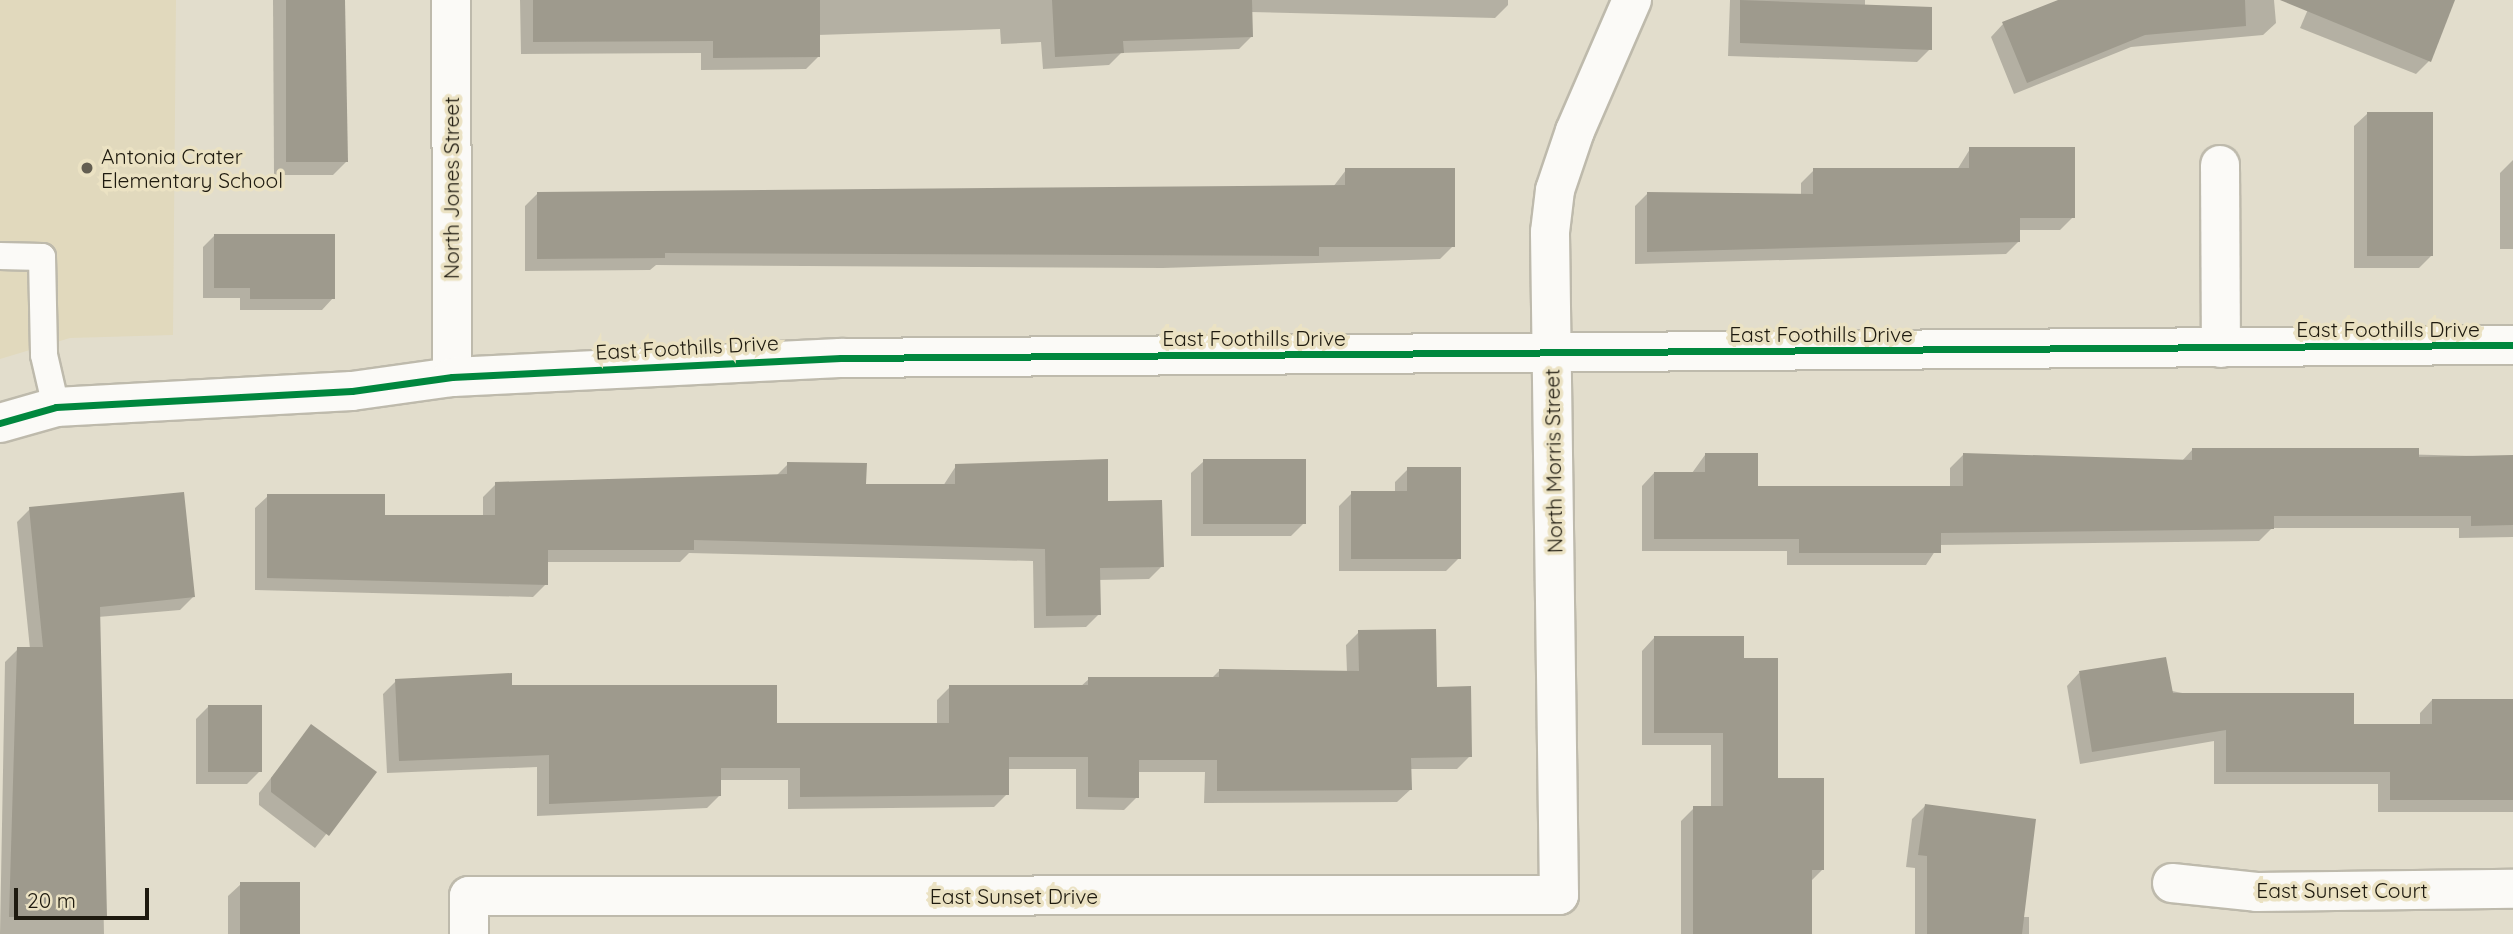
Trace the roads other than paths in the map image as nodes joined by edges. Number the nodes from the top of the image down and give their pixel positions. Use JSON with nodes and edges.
{"nodes":[{"id":1,"x":451,"y":0,"type":"edge"},
{"id":2,"x":1632,"y":0,"type":"edge"},
{"id":3,"x":2220,"y":166,"type":"dead end"},
{"id":4,"x":0,"y":256,"type":"edge"},
{"id":5,"x":2513,"y":345,"type":"edge"},
{"id":6,"x":2221,"y":348,"type":"junction"},
{"id":7,"x":1552,"y":354,"type":"junction"},
{"id":8,"x":452,"y":377,"type":"junction"},
{"id":9,"x":56,"y":407,"type":"junction"},
{"id":10,"x":0,"y":423,"type":"edge"},
{"id":11,"x":2172,"y":883,"type":"dead end"},
{"id":12,"x":2513,"y":888,"type":"edge"},
{"id":13,"x":1559,"y":895,"type":"joint"},
{"id":14,"x":469,"y":934,"type":"edge"}],
"edges":[{"from":1,"to":8,"type":"street","name":"North Jones Street"},
{"from":2,"to":7,"type":"street","name":"North Morris Street"},
{"from":3,"to":6,"type":"street"},
{"from":4,"to":9,"type":"lane"},
{"from":5,"to":6,"type":"street","name":"East Foothills Drive"},
{"from":6,"to":7,"type":"street","name":"East Foothills Drive"},
{"from":7,"to":8,"type":"street","name":"East Foothills Drive"},
{"from":7,"to":13,"type":"street","name":"North Morris Street"},
{"from":8,"to":9,"type":"street","name":"East Foothills Drive"},
{"from":9,"to":10,"type":"street","name":"East Foothills Drive"},
{"from":11,"to":12,"type":"street","name":"East Sunset Court"},
{"from":13,"to":14,"type":"street","name":"East Sunset Drive"}]}
